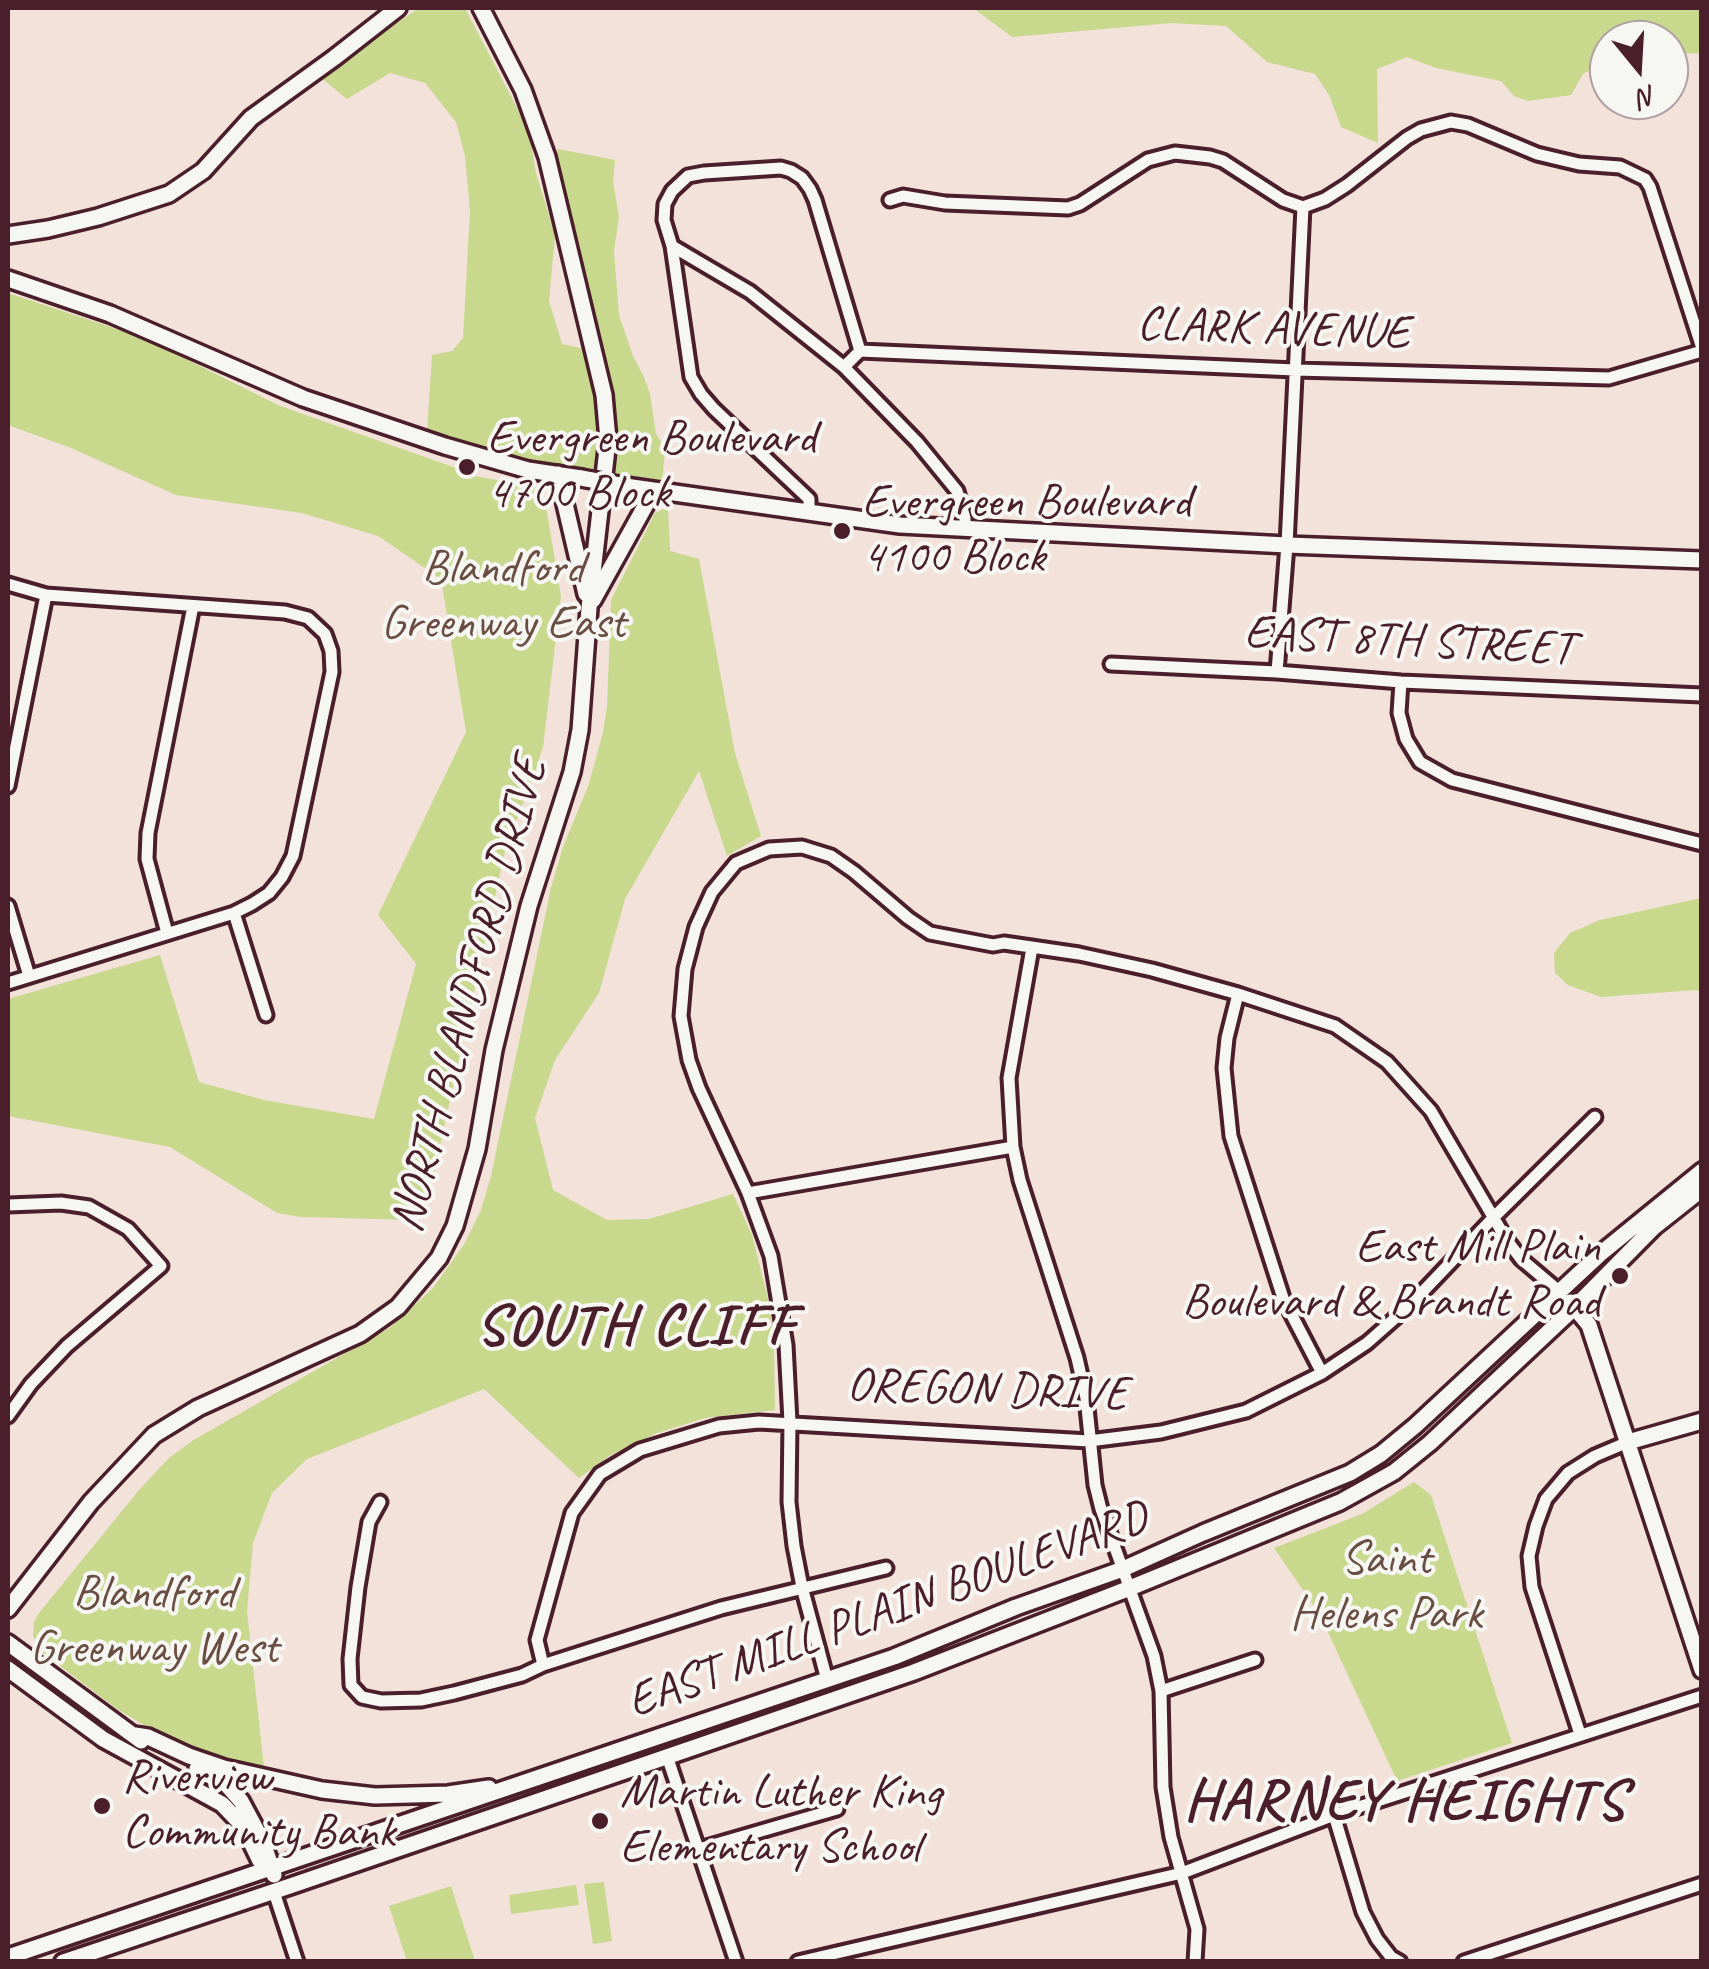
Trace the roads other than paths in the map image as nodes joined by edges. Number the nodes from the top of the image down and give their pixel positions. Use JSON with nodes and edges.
{"nodes":[{"id":1,"x":398,"y":8,"type":"edge"},
{"id":2,"x":481,"y":8,"type":"edge"},
{"id":3,"x":890,"y":200,"type":"dead end"},
{"id":4,"x":1303,"y":207,"type":"junction"},
{"id":5,"x":8,"y":235,"type":"edge"},
{"id":6,"x":672,"y":246,"type":"junction"},
{"id":7,"x":8,"y":279,"type":"edge"},
{"id":8,"x":1702,"y":349,"type":"edge"},
{"id":9,"x":860,"y":351,"type":"junction"},
{"id":10,"x":844,"y":367,"type":"junction"},
{"id":11,"x":1296,"y":370,"type":"junction"},
{"id":12,"x":558,"y":474,"type":"junction"},
{"id":13,"x":654,"y":490,"type":"junction"},
{"id":14,"x":809,"y":513,"type":"junction"},
{"id":15,"x":964,"y":528,"type":"junction"},
{"id":16,"x":1287,"y":545,"type":"junction"},
{"id":17,"x":1702,"y":560,"type":"edge"},
{"id":18,"x":8,"y":584,"type":"edge"},
{"id":19,"x":46,"y":595,"type":"junction"},
{"id":20,"x":193,"y":606,"type":"junction"},
{"id":21,"x":589,"y":608,"type":"junction"},
{"id":22,"x":1112,"y":664,"type":"dead end"},
{"id":23,"x":1277,"y":672,"type":"junction"},
{"id":24,"x":1401,"y":682,"type":"junction"},
{"id":25,"x":1702,"y":695,"type":"edge"},
{"id":26,"x":8,"y":786,"type":"edge"},
{"id":27,"x":1702,"y":844,"type":"edge"},
{"id":28,"x":8,"y":906,"type":"edge"},
{"id":29,"x":234,"y":913,"type":"junction"},
{"id":30,"x":168,"y":933,"type":"junction"},
{"id":31,"x":1032,"y":948,"type":"junction"},
{"id":32,"x":30,"y":976,"type":"junction"},
{"id":33,"x":8,"y":983,"type":"edge"},
{"id":34,"x":1238,"y":994,"type":"junction"},
{"id":35,"x":266,"y":1015,"type":"dead end"},
{"id":36,"x":1595,"y":1117,"type":"dead end"},
{"id":37,"x":1013,"y":1147,"type":"junction"},
{"id":38,"x":1702,"y":1171,"type":"edge"},
{"id":39,"x":1702,"y":1189,"type":"edge"},
{"id":40,"x":748,"y":1193,"type":"junction"},
{"id":41,"x":8,"y":1204,"type":"edge"},
{"id":42,"x":1493,"y":1218,"type":"junction"},
{"id":43,"x":1560,"y":1292,"type":"junction"},
{"id":44,"x":1574,"y":1307,"type":"junction"},
{"id":45,"x":1322,"y":1373,"type":"junction"},
{"id":46,"x":8,"y":1416,"type":"edge"},
{"id":47,"x":1702,"y":1420,"type":"edge"},
{"id":48,"x":790,"y":1422,"type":"junction"},
{"id":49,"x":1089,"y":1441,"type":"junction"},
{"id":50,"x":1628,"y":1442,"type":"junction"},
{"id":51,"x":380,"y":1502,"type":"dead end"},
{"id":52,"x":886,"y":1568,"type":"dead end"},
{"id":53,"x":1122,"y":1569,"type":"junction"},
{"id":54,"x":802,"y":1587,"type":"junction"},
{"id":55,"x":1130,"y":1588,"type":"junction"},
{"id":56,"x":8,"y":1609,"type":"edge"},
{"id":57,"x":8,"y":1643,"type":"edge"},
{"id":58,"x":1255,"y":1660,"type":"dead end"},
{"id":59,"x":543,"y":1666,"type":"junction"},
{"id":60,"x":8,"y":1670,"type":"edge"},
{"id":61,"x":1702,"y":1670,"type":"edge"},
{"id":62,"x":827,"y":1680,"type":"junction"},
{"id":63,"x":1161,"y":1691,"type":"junction"},
{"id":64,"x":1702,"y":1696,"type":"edge"},
{"id":65,"x":1580,"y":1734,"type":"junction"},
{"id":66,"x":136,"y":1735,"type":"junction"},
{"id":67,"x":667,"y":1756,"type":"junction"},
{"id":68,"x":532,"y":1781,"type":"junction"},
{"id":69,"x":837,"y":1809,"type":"dead end"},
{"id":70,"x":1334,"y":1815,"type":"junction"},
{"id":71,"x":699,"y":1850,"type":"junction"},
{"id":72,"x":268,"y":1870,"type":"junction"},
{"id":73,"x":1182,"y":1872,"type":"junction"},
{"id":74,"x":1702,"y":1884,"type":"edge"},
{"id":75,"x":274,"y":1892,"type":"junction"},
{"id":76,"x":8,"y":1957,"type":"edge"},
{"id":77,"x":1395,"y":1959,"type":"edge"},
{"id":78,"x":63,"y":1962,"type":"edge"},
{"id":79,"x":297,"y":1962,"type":"edge"},
{"id":80,"x":736,"y":1962,"type":"edge"},
{"id":81,"x":798,"y":1962,"type":"edge"},
{"id":82,"x":1195,"y":1962,"type":"edge"},
{"id":83,"x":1464,"y":1962,"type":"edge"}],
"edges":[{"from":1,"to":5,"type":"street"},
{"from":2,"to":21,"type":"street","name":"NORTH BLANDFORD DRIVE"},
{"from":3,"to":4,"type":"street"},
{"from":4,"to":8,"type":"street"},
{"from":4,"to":11,"type":"street"},
{"from":6,"to":9,"type":"street"},
{"from":6,"to":10,"type":"street"},
{"from":6,"to":14,"type":"street"},
{"from":7,"to":12,"type":"street"},
{"from":8,"to":11,"type":"street","name":"CLARK AVENUE"},
{"from":9,"to":10,"type":"street"},
{"from":9,"to":11,"type":"street","name":"CLARK AVENUE"},
{"from":10,"to":15,"type":"street"},
{"from":11,"to":16,"type":"street"},
{"from":12,"to":13,"type":"street","bridge":true},
{"from":12,"to":21,"type":"street"},
{"from":13,"to":14,"type":"street"},
{"from":13,"to":21,"type":"street"},
{"from":14,"to":15,"type":"street"},
{"from":15,"to":16,"type":"street"},
{"from":16,"to":17,"type":"street"},
{"from":16,"to":23,"type":"street"},
{"from":18,"to":19,"type":"street"},
{"from":19,"to":20,"type":"street"},
{"from":19,"to":26,"type":"street"},
{"from":20,"to":29,"type":"street"},
{"from":20,"to":30,"type":"street"},
{"from":21,"to":56,"type":"street","name":"NORTH BLANDFORD DRIVE"},
{"from":22,"to":23,"type":"street","name":"EAST 8TH STREET"},
{"from":23,"to":24,"type":"street","name":"EAST 8TH STREET"},
{"from":24,"to":25,"type":"street","name":"EAST 8TH STREET"},
{"from":24,"to":27,"type":"street"},
{"from":28,"to":32,"type":"street"},
{"from":29,"to":30,"type":"street"},
{"from":29,"to":35,"type":"street"},
{"from":30,"to":32,"type":"street"},
{"from":31,"to":34,"type":"street"},
{"from":31,"to":37,"type":"street"},
{"from":31,"to":40,"type":"street"},
{"from":32,"to":33,"type":"street"},
{"from":34,"to":42,"type":"street"},
{"from":34,"to":45,"type":"street"},
{"from":36,"to":42,"type":"street","name":"OREGON DRIVE"},
{"from":37,"to":40,"type":"street"},
{"from":37,"to":49,"type":"street"},
{"from":38,"to":43,"type":"street","name":"EAST MILL PLAIN BOULEVARD"},
{"from":39,"to":44,"type":"street","name":"EAST MILL PLAIN BOULEVARD"},
{"from":40,"to":48,"type":"street"},
{"from":41,"to":46,"type":"street"},
{"from":42,"to":43,"type":"street"},
{"from":42,"to":45,"type":"street","name":"OREGON DRIVE"},
{"from":43,"to":44,"type":"street"},
{"from":43,"to":53,"type":"street","name":"EAST MILL PLAIN BOULEVARD"},
{"from":44,"to":50,"type":"street"},
{"from":44,"to":55,"type":"street","name":"EAST MILL PLAIN BOULEVARD"},
{"from":45,"to":49,"type":"street","name":"OREGON DRIVE"},
{"from":47,"to":50,"type":"street"},
{"from":48,"to":49,"type":"street","name":"OREGON DRIVE"},
{"from":48,"to":54,"type":"street"},
{"from":48,"to":59,"type":"street","name":"OREGON DRIVE"},
{"from":49,"to":53,"type":"street"},
{"from":50,"to":61,"type":"street"},
{"from":50,"to":65,"type":"street"},
{"from":51,"to":59,"type":"street"},
{"from":52,"to":54,"type":"street"},
{"from":53,"to":55,"type":"street"},
{"from":53,"to":62,"type":"street","name":"EAST MILL PLAIN BOULEVARD"},
{"from":54,"to":59,"type":"street"},
{"from":54,"to":62,"type":"street"},
{"from":55,"to":63,"type":"street"},
{"from":55,"to":67,"type":"street","name":"EAST MILL PLAIN BOULEVARD"},
{"from":57,"to":66,"type":"street"},
{"from":58,"to":63,"type":"street"},
{"from":60,"to":72,"type":"street"},
{"from":62,"to":68,"type":"street","name":"EAST MILL PLAIN BOULEVARD"},
{"from":63,"to":73,"type":"street"},
{"from":64,"to":65,"type":"street"},
{"from":65,"to":70,"type":"street"},
{"from":66,"to":68,"type":"street"},
{"from":66,"to":72,"type":"street"},
{"from":67,"to":71,"type":"street"},
{"from":67,"to":75,"type":"street","name":"EAST MILL PLAIN BOULEVARD"},
{"from":68,"to":72,"type":"street","name":"EAST MILL PLAIN BOULEVARD"},
{"from":69,"to":71,"type":"street"},
{"from":70,"to":73,"type":"street"},
{"from":70,"to":77,"type":"street"},
{"from":71,"to":80,"type":"street"},
{"from":72,"to":75,"type":"street"},
{"from":72,"to":76,"type":"street","name":"EAST MILL PLAIN BOULEVARD"},
{"from":73,"to":81,"type":"street"},
{"from":73,"to":82,"type":"street"},
{"from":74,"to":83,"type":"street"},
{"from":75,"to":78,"type":"street","name":"EAST MILL PLAIN BOULEVARD"},
{"from":75,"to":79,"type":"street"}]}
